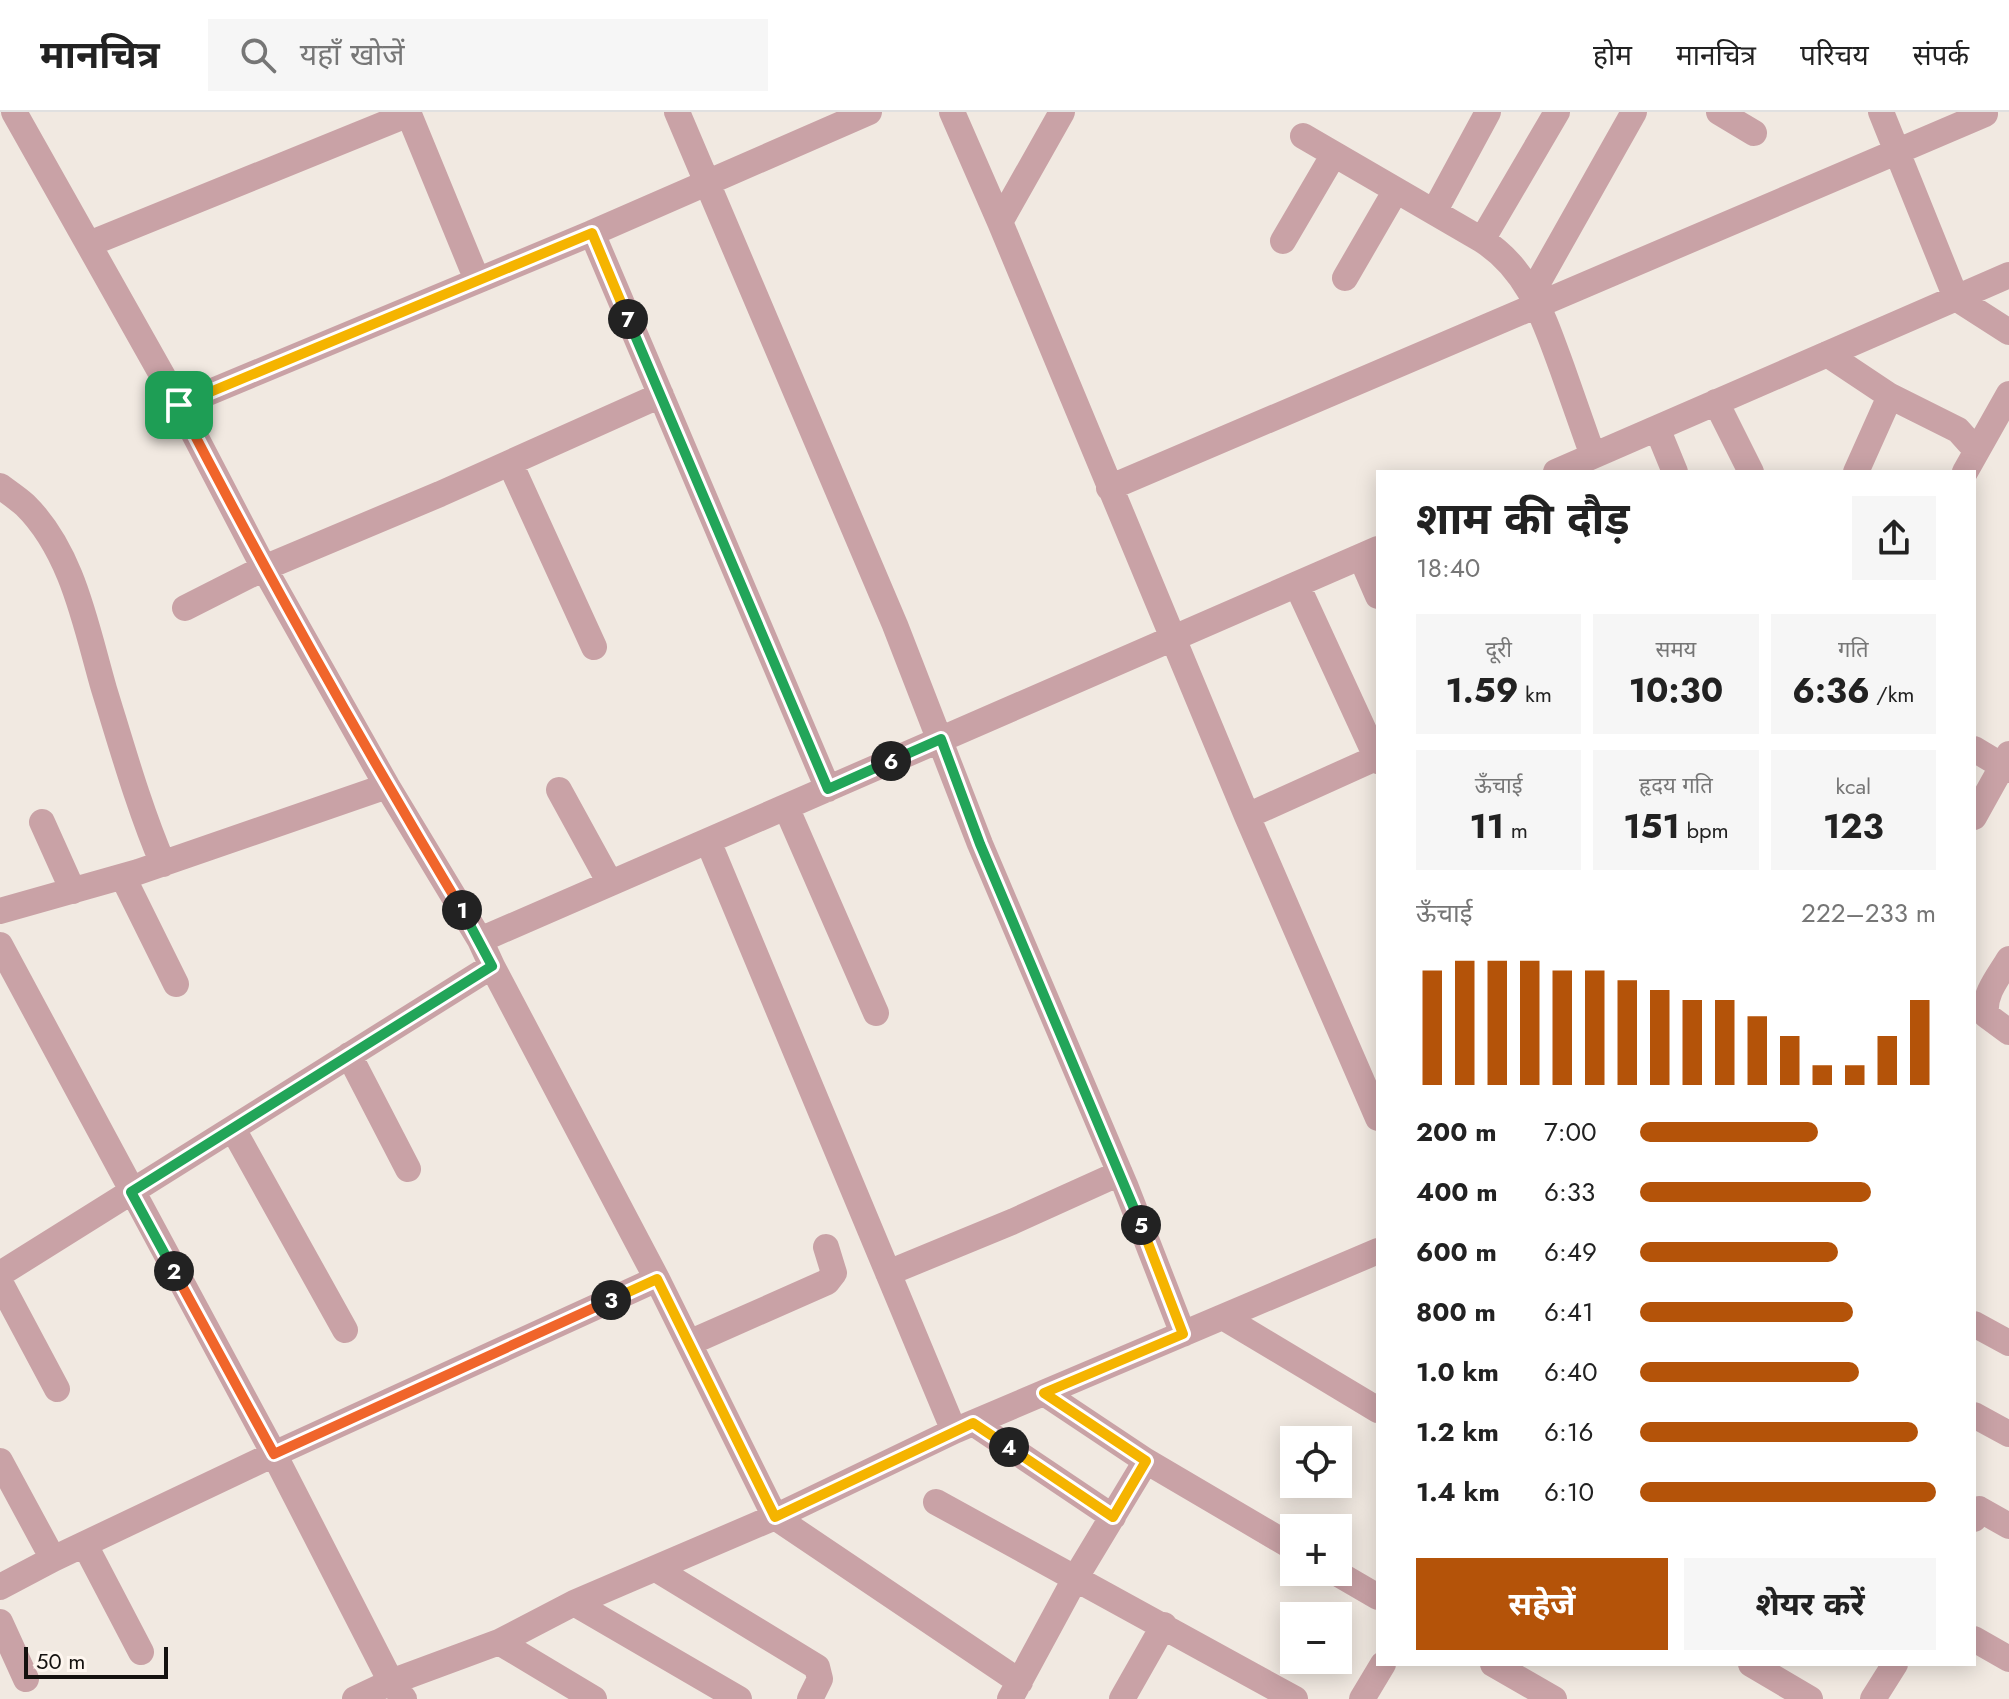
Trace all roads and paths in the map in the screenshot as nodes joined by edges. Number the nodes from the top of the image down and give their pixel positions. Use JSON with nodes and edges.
{"nodes":[{"id":1,"x":14,"y":112,"type":"edge"},
{"id":2,"x":677,"y":112,"type":"edge"},
{"id":3,"x":869,"y":112,"type":"edge"},
{"id":4,"x":952,"y":112,"type":"edge"},
{"id":5,"x":1062,"y":112,"type":"edge"},
{"id":6,"x":1488,"y":112,"type":"edge"},
{"id":7,"x":1557,"y":112,"type":"edge"},
{"id":8,"x":1634,"y":112,"type":"edge"},
{"id":9,"x":1719,"y":112,"type":"edge"},
{"id":10,"x":1881,"y":112,"type":"edge"},
{"id":11,"x":408,"y":113,"type":"edge"},
{"id":12,"x":1985,"y":114,"type":"dead end"},
{"id":13,"x":1754,"y":133,"type":"dead end"},
{"id":14,"x":1303,"y":136,"type":"dead end"},
{"id":15,"x":1898,"y":151,"type":"junction"},
{"id":16,"x":1334,"y":154,"type":"junction"},
{"id":17,"x":708,"y":182,"type":"junction"},
{"id":18,"x":1396,"y":190,"type":"junction"},
{"id":19,"x":1434,"y":212,"type":"junction"},
{"id":20,"x":1000,"y":222,"type":"junction"},
{"id":21,"x":592,"y":233,"type":"junction"},
{"id":22,"x":1482,"y":240,"type":"junction"},
{"id":23,"x":1283,"y":241,"type":"dead end"},
{"id":24,"x":89,"y":244,"type":"junction"},
{"id":25,"x":2009,"y":275,"type":"edge"},
{"id":26,"x":1345,"y":278,"type":"dead end"},
{"id":27,"x":477,"y":280,"type":"junction"},
{"id":28,"x":1956,"y":298,"type":"junction"},
{"id":29,"x":1535,"y":299,"type":"junction"},
{"id":30,"x":2009,"y":332,"type":"edge"},
{"id":31,"x":1827,"y":354,"type":"junction"},
{"id":32,"x":2009,"y":394,"type":"edge"},
{"id":33,"x":661,"y":395,"type":"junction"},
{"id":34,"x":1890,"y":396,"type":"junction"},
{"id":35,"x":1716,"y":402,"type":"junction"},
{"id":36,"x":179,"y":405,"type":"junction"},
{"id":37,"x":1657,"y":428,"type":"junction"},
{"id":38,"x":1593,"y":456,"type":"junction"},
{"id":39,"x":1970,"y":461,"type":"edge"},
{"id":40,"x":510,"y":463,"type":"junction"},
{"id":41,"x":1561,"y":470,"type":"edge"},
{"id":42,"x":1674,"y":470,"type":"edge"},
{"id":43,"x":1750,"y":470,"type":"edge"},
{"id":44,"x":1857,"y":470,"type":"edge"},
{"id":45,"x":0,"y":486,"type":"edge"},
{"id":46,"x":1109,"y":488,"type":"junction"},
{"id":47,"x":1370,"y":553,"type":"edge"},
{"id":48,"x":264,"y":568,"type":"junction"},
{"id":49,"x":1297,"y":585,"type":"junction"},
{"id":50,"x":1376,"y":585,"type":"edge"},
{"id":51,"x":185,"y":608,"type":"dead end"},
{"id":52,"x":1172,"y":639,"type":"junction"},
{"id":53,"x":594,"y":647,"type":"dead end"},
{"id":54,"x":941,"y":739,"type":"junction"},
{"id":55,"x":1976,"y":750,"type":"edge"},
{"id":56,"x":1376,"y":755,"type":"edge"},
{"id":57,"x":1376,"y":760,"type":"edge"},
{"id":58,"x":2007,"y":763,"type":"edge"},
{"id":59,"x":387,"y":786,"type":"junction"},
{"id":60,"x":828,"y":789,"type":"junction"},
{"id":61,"x":559,"y":790,"type":"dead end"},
{"id":62,"x":786,"y":807,"type":"junction"},
{"id":63,"x":1976,"y":814,"type":"edge"},
{"id":64,"x":1247,"y":816,"type":"junction"},
{"id":65,"x":42,"y":822,"type":"dead end"},
{"id":66,"x":708,"y":841,"type":"junction"},
{"id":67,"x":163,"y":864,"type":"junction"},
{"id":68,"x":123,"y":877,"type":"junction"},
{"id":69,"x":610,"y":883,"type":"junction"},
{"id":70,"x":73,"y":891,"type":"junction"},
{"id":71,"x":0,"y":911,"type":"edge"},
{"id":72,"x":480,"y":940,"type":"junction"},
{"id":73,"x":0,"y":945,"type":"edge"},
{"id":74,"x":2009,"y":959,"type":"edge"},
{"id":75,"x":492,"y":966,"type":"junction"},
{"id":76,"x":176,"y":984,"type":"dead end"},
{"id":77,"x":876,"y":1013,"type":"dead end"},
{"id":78,"x":2009,"y":1032,"type":"edge"},
{"id":79,"x":349,"y":1055,"type":"junction"},
{"id":80,"x":1376,"y":1064,"type":"edge"},
{"id":81,"x":1365,"y":1085,"type":"junction"},
{"id":82,"x":1376,"y":1113,"type":"edge"},
{"id":83,"x":233,"y":1129,"type":"junction"},
{"id":84,"x":408,"y":1169,"type":"dead end"},
{"id":85,"x":1120,"y":1173,"type":"junction"},
{"id":86,"x":131,"y":1192,"type":"junction"},
{"id":87,"x":826,"y":1247,"type":"dead end"},
{"id":88,"x":1372,"y":1260,"type":"edge"},
{"id":89,"x":888,"y":1273,"type":"junction"},
{"id":90,"x":0,"y":1274,"type":"edge"},
{"id":91,"x":657,"y":1279,"type":"junction"},
{"id":92,"x":0,"y":1282,"type":"edge"},
{"id":93,"x":1223,"y":1317,"type":"junction"},
{"id":94,"x":1976,"y":1325,"type":"edge"},
{"id":95,"x":345,"y":1330,"type":"dead end"},
{"id":96,"x":1183,"y":1334,"type":"junction"},
{"id":97,"x":689,"y":1343,"type":"junction"},
{"id":98,"x":2009,"y":1343,"type":"edge"},
{"id":99,"x":57,"y":1389,"type":"dead end"},
{"id":100,"x":1044,"y":1393,"type":"junction"},
{"id":101,"x":1376,"y":1409,"type":"edge"},
{"id":102,"x":1976,"y":1416,"type":"edge"},
{"id":103,"x":964,"y":1427,"type":"junction"},
{"id":104,"x":2009,"y":1434,"type":"edge"},
{"id":105,"x":274,"y":1454,"type":"junction"},
{"id":106,"x":0,"y":1461,"type":"edge"},
{"id":107,"x":1146,"y":1461,"type":"junction"},
{"id":108,"x":936,"y":1502,"type":"dead end"},
{"id":109,"x":1976,"y":1512,"type":"edge"},
{"id":110,"x":775,"y":1517,"type":"junction"},
{"id":111,"x":1113,"y":1517,"type":"junction"},
{"id":112,"x":2009,"y":1526,"type":"edge"},
{"id":113,"x":1280,"y":1540,"type":"edge"},
{"id":114,"x":85,"y":1545,"type":"junction"},
{"id":115,"x":53,"y":1559,"type":"junction"},
{"id":116,"x":656,"y":1569,"type":"junction"},
{"id":117,"x":1076,"y":1577,"type":"junction"},
{"id":118,"x":1352,"y":1582,"type":"edge"},
{"id":119,"x":0,"y":1587,"type":"edge"},
{"id":120,"x":1376,"y":1596,"type":"edge"},
{"id":121,"x":574,"y":1603,"type":"junction"},
{"id":122,"x":0,"y":1622,"type":"edge"},
{"id":123,"x":1164,"y":1625,"type":"junction"},
{"id":124,"x":1976,"y":1640,"type":"edge"},
{"id":125,"x":499,"y":1642,"type":"junction"},
{"id":126,"x":141,"y":1652,"type":"dead end"},
{"id":127,"x":2009,"y":1659,"type":"edge"},
{"id":128,"x":1382,"y":1666,"type":"edge"},
{"id":129,"x":1496,"y":1666,"type":"edge"},
{"id":130,"x":1754,"y":1666,"type":"edge"},
{"id":131,"x":1894,"y":1666,"type":"edge"},
{"id":132,"x":26,"y":1679,"type":"dead end"},
{"id":133,"x":397,"y":1691,"type":"edge"},
{"id":134,"x":1015,"y":1691,"type":"edge"},
{"id":135,"x":1268,"y":1693,"type":"edge"},
{"id":136,"x":817,"y":1697,"type":"edge"},
{"id":137,"x":355,"y":1699,"type":"edge"},
{"id":138,"x":594,"y":1699,"type":"edge"},
{"id":139,"x":739,"y":1699,"type":"edge"},
{"id":140,"x":1122,"y":1699,"type":"edge"},
{"id":141,"x":1295,"y":1699,"type":"edge"},
{"id":142,"x":1362,"y":1699,"type":"edge"},
{"id":143,"x":1554,"y":1699,"type":"edge"},
{"id":144,"x":1810,"y":1699,"type":"edge"},
{"id":145,"x":1873,"y":1699,"type":"edge"}],
"edges":[{"from":1,"to":24,"type":"street"},
{"from":2,"to":17,"type":"street"},
{"from":3,"to":17,"type":"street"},
{"from":4,"to":20,"type":"street"},
{"from":5,"to":20,"type":"street"},
{"from":6,"to":19,"type":"street"},
{"from":7,"to":22,"type":"street"},
{"from":8,"to":29,"type":"street"},
{"from":9,"to":13,"type":"street"},
{"from":10,"to":15,"type":"street"},
{"from":11,"to":24,"type":"street"},
{"from":11,"to":27,"type":"street"},
{"from":12,"to":15,"type":"street"},
{"from":14,"to":16,"type":"street"},
{"from":15,"to":28,"type":"street"},
{"from":15,"to":29,"type":"street"},
{"from":16,"to":18,"type":"street"},
{"from":16,"to":23,"type":"street"},
{"from":17,"to":21,"type":"street"},
{"from":17,"to":54,"type":"street"},
{"from":18,"to":19,"type":"street"},
{"from":18,"to":26,"type":"street"},
{"from":19,"to":22,"type":"street"},
{"from":20,"to":46,"type":"street"},
{"from":21,"to":27,"type":"street"},
{"from":21,"to":33,"type":"street"},
{"from":22,"to":29,"type":"street"},
{"from":24,"to":36,"type":"street"},
{"from":25,"to":28,"type":"street"},
{"from":27,"to":36,"type":"street"},
{"from":28,"to":30,"type":"street"},
{"from":28,"to":31,"type":"street"},
{"from":29,"to":38,"type":"street"},
{"from":29,"to":46,"type":"street"},
{"from":31,"to":34,"type":"street"},
{"from":31,"to":35,"type":"street"},
{"from":32,"to":39,"type":"street"},
{"from":33,"to":40,"type":"street"},
{"from":33,"to":60,"type":"street"},
{"from":34,"to":39,"type":"street"},
{"from":34,"to":44,"type":"street"},
{"from":35,"to":37,"type":"street"},
{"from":35,"to":43,"type":"street"},
{"from":36,"to":48,"type":"street"},
{"from":37,"to":38,"type":"street"},
{"from":37,"to":42,"type":"street"},
{"from":38,"to":41,"type":"street"},
{"from":40,"to":48,"type":"street"},
{"from":40,"to":53,"type":"street"},
{"from":45,"to":67,"type":"street"},
{"from":46,"to":52,"type":"street"},
{"from":47,"to":49,"type":"street"},
{"from":47,"to":50,"type":"street"},
{"from":48,"to":51,"type":"street"},
{"from":48,"to":59,"type":"street"},
{"from":49,"to":52,"type":"street"},
{"from":49,"to":56,"type":"street"},
{"from":52,"to":54,"type":"street"},
{"from":52,"to":64,"type":"street"},
{"from":54,"to":60,"type":"street"},
{"from":54,"to":85,"type":"street"},
{"from":55,"to":58,"type":"street"},
{"from":57,"to":64,"type":"street"},
{"from":58,"to":63,"type":"street"},
{"from":59,"to":67,"type":"street"},
{"from":59,"to":72,"type":"street"},
{"from":60,"to":62,"type":"street"},
{"from":61,"to":69,"type":"street"},
{"from":62,"to":66,"type":"street"},
{"from":62,"to":77,"type":"street"},
{"from":64,"to":81,"type":"street"},
{"from":65,"to":70,"type":"street"},
{"from":66,"to":69,"type":"street"},
{"from":66,"to":89,"type":"street"},
{"from":67,"to":68,"type":"street"},
{"from":68,"to":70,"type":"street"},
{"from":68,"to":76,"type":"street"},
{"from":69,"to":72,"type":"street"},
{"from":70,"to":71,"type":"street"},
{"from":72,"to":75,"type":"street"},
{"from":73,"to":86,"type":"street"},
{"from":74,"to":78,"type":"street"},
{"from":75,"to":79,"type":"street"},
{"from":75,"to":91,"type":"street"},
{"from":79,"to":83,"type":"street"},
{"from":79,"to":84,"type":"street"},
{"from":80,"to":81,"type":"street"},
{"from":81,"to":82,"type":"street"},
{"from":83,"to":86,"type":"street"},
{"from":83,"to":95,"type":"street"},
{"from":85,"to":89,"type":"street"},
{"from":85,"to":96,"type":"street"},
{"from":86,"to":90,"type":"street"},
{"from":86,"to":105,"type":"street"},
{"from":87,"to":97,"type":"street"},
{"from":88,"to":93,"type":"street"},
{"from":89,"to":103,"type":"street"},
{"from":91,"to":97,"type":"street"},
{"from":91,"to":105,"type":"street"},
{"from":92,"to":99,"type":"street"},
{"from":93,"to":96,"type":"street"},
{"from":93,"to":101,"type":"street"},
{"from":94,"to":98,"type":"street"},
{"from":96,"to":100,"type":"street"},
{"from":97,"to":110,"type":"street"},
{"from":100,"to":103,"type":"street"},
{"from":100,"to":107,"type":"street"},
{"from":102,"to":104,"type":"street"},
{"from":103,"to":110,"type":"street"},
{"from":103,"to":111,"type":"street"},
{"from":105,"to":114,"type":"street"},
{"from":105,"to":133,"type":"street"},
{"from":106,"to":115,"type":"street"},
{"from":107,"to":111,"type":"street"},
{"from":107,"to":113,"type":"street"},
{"from":108,"to":117,"type":"street"},
{"from":109,"to":112,"type":"street"},
{"from":110,"to":116,"type":"street"},
{"from":110,"to":134,"type":"street"},
{"from":111,"to":117,"type":"street"},
{"from":114,"to":115,"type":"street"},
{"from":114,"to":126,"type":"street"},
{"from":115,"to":119,"type":"street"},
{"from":116,"to":121,"type":"street"},
{"from":116,"to":136,"type":"street"},
{"from":117,"to":123,"type":"street"},
{"from":117,"to":134,"type":"street"},
{"from":118,"to":120,"type":"street"},
{"from":121,"to":125,"type":"street"},
{"from":121,"to":139,"type":"street"},
{"from":122,"to":132,"type":"street"},
{"from":123,"to":135,"type":"street"},
{"from":123,"to":140,"type":"street"},
{"from":124,"to":127,"type":"street"},
{"from":125,"to":133,"type":"street"},
{"from":125,"to":138,"type":"street"},
{"from":128,"to":142,"type":"street"},
{"from":129,"to":143,"type":"street"},
{"from":130,"to":144,"type":"street"},
{"from":131,"to":145,"type":"street"},
{"from":133,"to":137,"type":"street"},
{"from":135,"to":141,"type":"street"}]}
